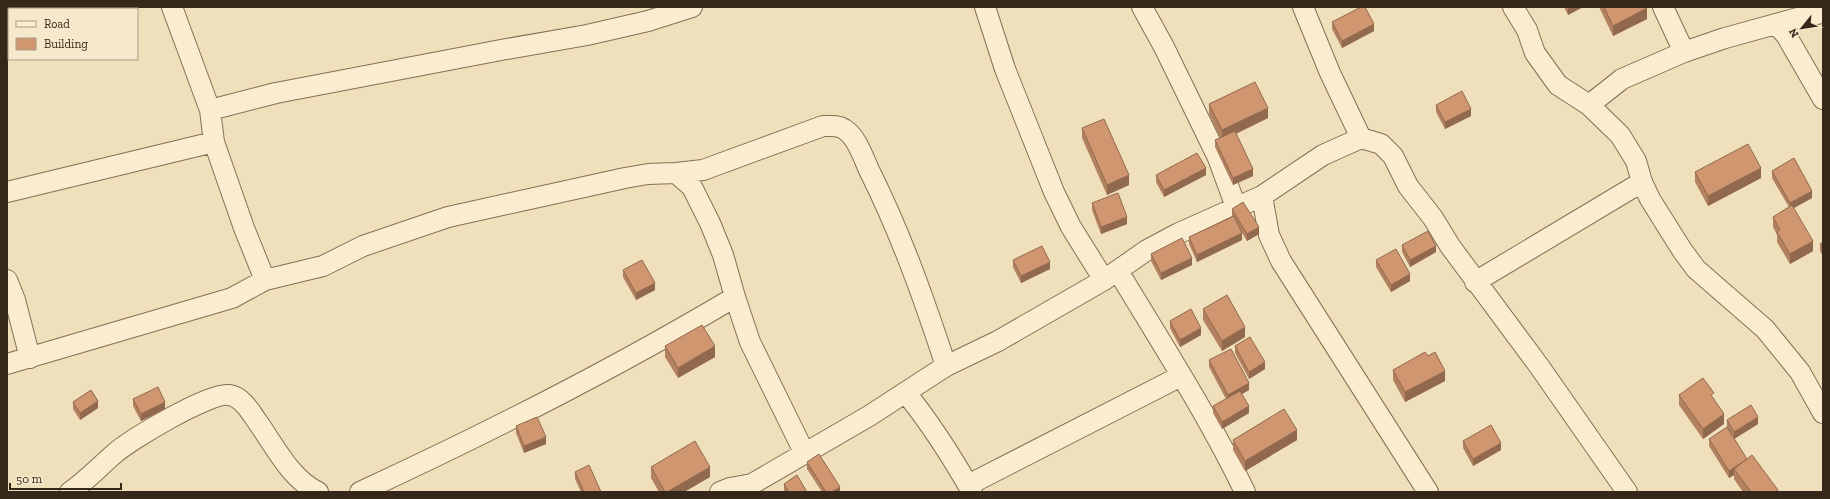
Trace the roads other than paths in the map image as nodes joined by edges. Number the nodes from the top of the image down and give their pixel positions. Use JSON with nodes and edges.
{"nodes":[{"id":1,"x":172,"y":7,"type":"edge"},
{"id":2,"x":692,"y":7,"type":"edge"},
{"id":3,"x":985,"y":7,"type":"edge"},
{"id":4,"x":1142,"y":7,"type":"edge"},
{"id":5,"x":1303,"y":7,"type":"edge"},
{"id":6,"x":1513,"y":7,"type":"edge"},
{"id":7,"x":1663,"y":7,"type":"edge"},
{"id":8,"x":1823,"y":12,"type":"edge"},
{"id":9,"x":1776,"y":24,"type":"junction"},
{"id":10,"x":1684,"y":52,"type":"junction"},
{"id":11,"x":1823,"y":99,"type":"edge"},
{"id":12,"x":1589,"y":105,"type":"junction"},
{"id":13,"x":210,"y":110,"type":"junction"},
{"id":14,"x":1361,"y":138,"type":"junction"},
{"id":15,"x":214,"y":142,"type":"junction"},
{"id":16,"x":676,"y":173,"type":"junction"},
{"id":17,"x":1642,"y":182,"type":"junction"},
{"id":18,"x":7,"y":192,"type":"edge"},
{"id":19,"x":1262,"y":196,"type":"junction"},
{"id":20,"x":1236,"y":207,"type":"junction"},
{"id":21,"x":1111,"y":276,"type":"junction"},
{"id":22,"x":7,"y":280,"type":"edge"},
{"id":23,"x":265,"y":280,"type":"junction"},
{"id":24,"x":1475,"y":282,"type":"junction"},
{"id":25,"x":735,"y":297,"type":"junction"},
{"id":26,"x":30,"y":358,"type":"junction"},
{"id":27,"x":7,"y":364,"type":"edge"},
{"id":28,"x":946,"y":366,"type":"junction"},
{"id":29,"x":1181,"y":376,"type":"junction"},
{"id":30,"x":906,"y":393,"type":"junction"},
{"id":31,"x":1823,"y":413,"type":"edge"},
{"id":32,"x":804,"y":452,"type":"junction"},
{"id":33,"x":755,"y":488,"type":"edge"},
{"id":34,"x":970,"y":489,"type":"edge"},
{"id":35,"x":70,"y":492,"type":"edge"},
{"id":36,"x":318,"y":492,"type":"edge"},
{"id":37,"x":360,"y":492,"type":"edge"},
{"id":38,"x":720,"y":492,"type":"edge"},
{"id":39,"x":1245,"y":492,"type":"edge"},
{"id":40,"x":1428,"y":492,"type":"edge"},
{"id":41,"x":1627,"y":492,"type":"edge"}],
"edges":[{"from":1,"to":13,"type":"street"},
{"from":2,"to":13,"type":"street"},
{"from":3,"to":21,"type":"street"},
{"from":4,"to":20,"type":"street"},
{"from":5,"to":14,"type":"street"},
{"from":6,"to":12,"type":"street"},
{"from":7,"to":10,"type":"street"},
{"from":8,"to":9,"type":"street"},
{"from":9,"to":10,"type":"street"},
{"from":9,"to":11,"type":"street"},
{"from":10,"to":12,"type":"street"},
{"from":12,"to":17,"type":"street"},
{"from":13,"to":15,"type":"street"},
{"from":14,"to":19,"type":"street"},
{"from":14,"to":24,"type":"street"},
{"from":15,"to":18,"type":"street"},
{"from":15,"to":23,"type":"street"},
{"from":16,"to":23,"type":"street"},
{"from":16,"to":25,"type":"street"},
{"from":16,"to":28,"type":"street"},
{"from":17,"to":24,"type":"street"},
{"from":17,"to":31,"type":"street"},
{"from":19,"to":20,"type":"street"},
{"from":19,"to":40,"type":"street"},
{"from":20,"to":21,"type":"street"},
{"from":21,"to":28,"type":"street"},
{"from":21,"to":29,"type":"street"},
{"from":22,"to":26,"type":"street"},
{"from":23,"to":26,"type":"street"},
{"from":24,"to":41,"type":"street"},
{"from":25,"to":32,"type":"street"},
{"from":25,"to":37,"type":"street"},
{"from":26,"to":27,"type":"street"},
{"from":28,"to":30,"type":"street"},
{"from":29,"to":34,"type":"street"},
{"from":29,"to":39,"type":"street"},
{"from":30,"to":32,"type":"street"},
{"from":30,"to":34,"type":"street"},
{"from":32,"to":33,"type":"street"},
{"from":33,"to":38,"type":"street"},
{"from":35,"to":36,"type":"street"}]}
